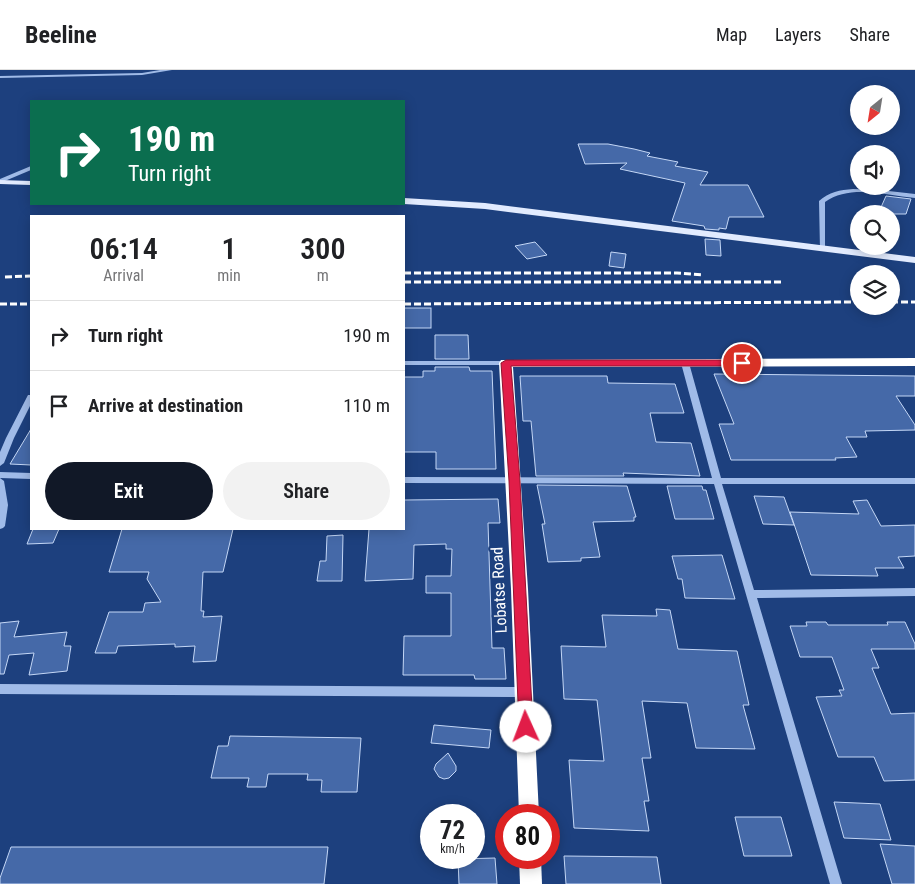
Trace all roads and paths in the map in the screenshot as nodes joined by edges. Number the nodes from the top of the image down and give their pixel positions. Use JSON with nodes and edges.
{"nodes":[{"id":1,"x":170,"y":70,"type":"edge"},
{"id":2,"x":0,"y":78,"type":"edge"},
{"id":3,"x":30,"y":168,"type":"edge"},
{"id":4,"x":0,"y":181,"type":"edge"},
{"id":5,"x":30,"y":183,"type":"edge"},
{"id":6,"x":915,"y":196,"type":"edge"},
{"id":7,"x":405,"y":201,"type":"edge"},
{"id":8,"x":822,"y":249,"type":"junction"},
{"id":9,"x":915,"y":260,"type":"edge"},
{"id":10,"x":915,"y":362,"type":"edge"},
{"id":11,"x":506,"y":363,"type":"junction"},
{"id":12,"x":685,"y":363,"type":"junction"},
{"id":13,"x":405,"y":364,"type":"edge"},
{"id":14,"x":30,"y":399,"type":"edge"},
{"id":15,"x":0,"y":463,"type":"edge"},
{"id":16,"x":0,"y":475,"type":"edge"},
{"id":17,"x":30,"y":476,"type":"edge"},
{"id":18,"x":405,"y":480,"type":"edge"},
{"id":19,"x":716,"y":480,"type":"junction"},
{"id":20,"x":0,"y":481,"type":"edge"},
{"id":21,"x":514,"y":481,"type":"junction"},
{"id":22,"x":915,"y":481,"type":"edge"},
{"id":23,"x":0,"y":526,"type":"edge"},
{"id":24,"x":915,"y":592,"type":"edge"},
{"id":25,"x":750,"y":594,"type":"junction"},
{"id":26,"x":0,"y":689,"type":"edge"},
{"id":27,"x":525,"y":692,"type":"junction"},
{"id":28,"x":528,"y":804,"type":"edge"},
{"id":29,"x":530,"y":869,"type":"edge"},
{"id":30,"x":530,"y":884,"type":"edge"},
{"id":31,"x":836,"y":884,"type":"edge"}],
"edges":[{"from":1,"to":2,"type":"street"},
{"from":3,"to":4,"type":"street"},
{"from":4,"to":5,"type":"main road"},
{"from":6,"to":8,"type":"street"},
{"from":7,"to":8,"type":"main road"},
{"from":8,"to":9,"type":"main road"},
{"from":10,"to":12,"type":"highway"},
{"from":11,"to":12,"type":"highway"},
{"from":11,"to":13,"type":"street"},
{"from":11,"to":21,"type":"highway","name":"Lobatse Road"},
{"from":12,"to":19,"type":"street"},
{"from":14,"to":15,"type":"street"},
{"from":16,"to":17,"type":"street"},
{"from":18,"to":21,"type":"street"},
{"from":19,"to":21,"type":"street"},
{"from":19,"to":22,"type":"street"},
{"from":19,"to":25,"type":"street"},
{"from":20,"to":23,"type":"street"},
{"from":21,"to":27,"type":"highway","name":"Lobatse Road"},
{"from":24,"to":25,"type":"street"},
{"from":25,"to":31,"type":"street"},
{"from":26,"to":27,"type":"street"},
{"from":27,"to":28,"type":"highway","name":"Lobatse Road"},
{"from":29,"to":30,"type":"highway"}]}
